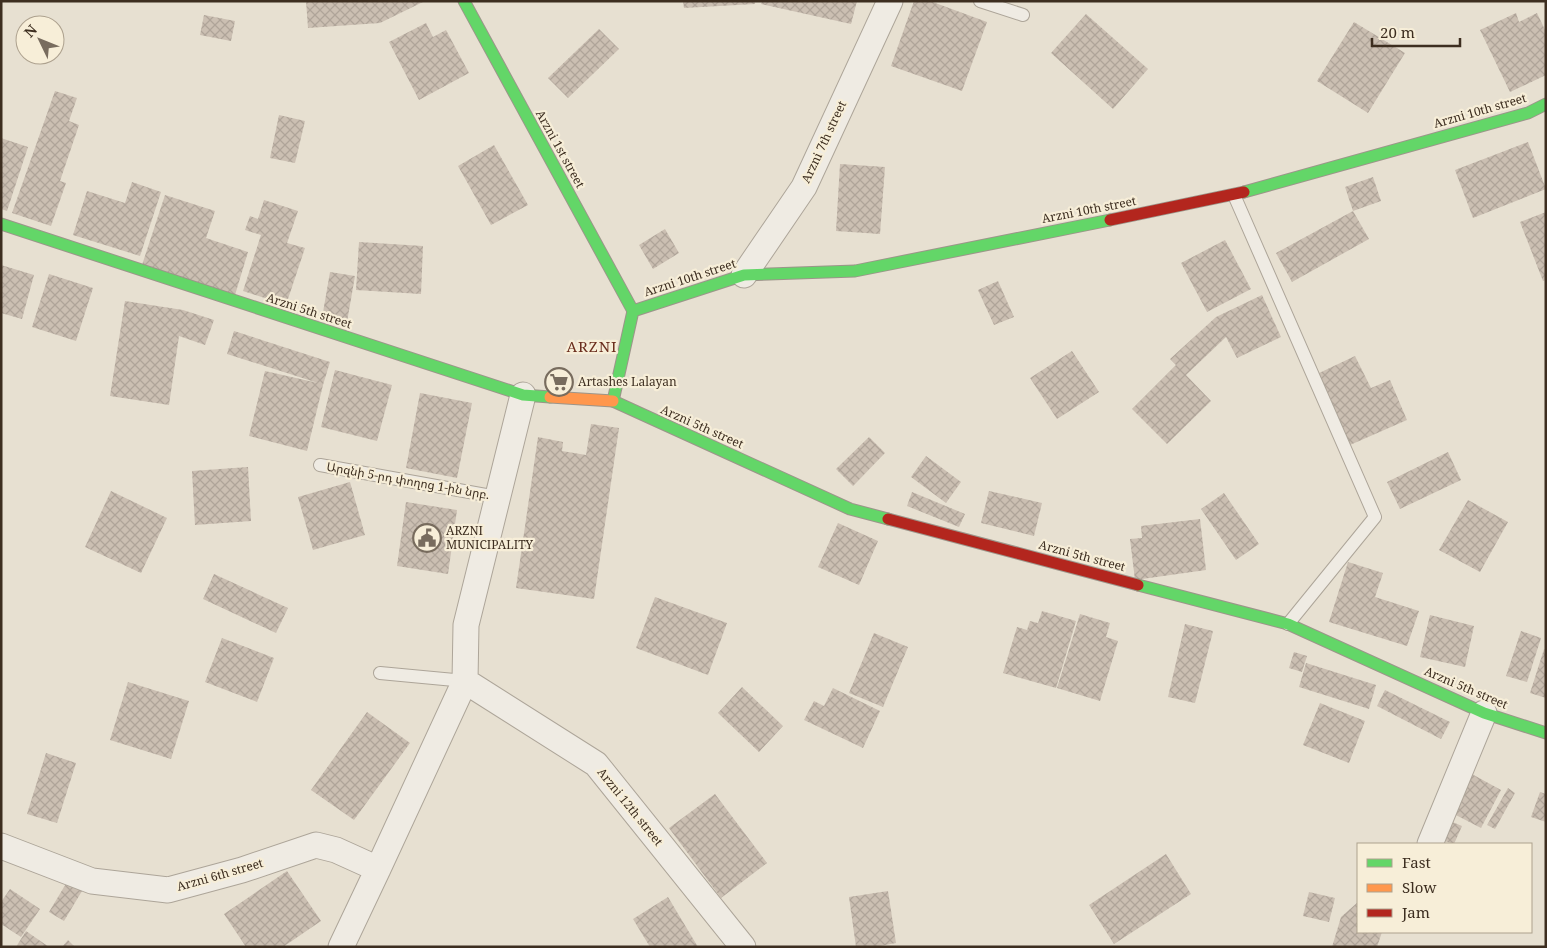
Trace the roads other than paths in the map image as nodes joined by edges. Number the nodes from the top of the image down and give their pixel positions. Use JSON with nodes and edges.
{"nodes":[{"id":1,"x":464,"y":1,"type":"edge"},
{"id":2,"x":890,"y":1,"type":"edge"},
{"id":3,"x":980,"y":1,"type":"edge"},
{"id":4,"x":1023,"y":15,"type":"dead end"},
{"id":5,"x":1546,"y":104,"type":"edge"},
{"id":6,"x":1234,"y":195,"type":"junction"},
{"id":7,"x":1,"y":224,"type":"edge"},
{"id":8,"x":744,"y":275,"type":"junction"},
{"id":9,"x":633,"y":311,"type":"junction"},
{"id":10,"x":523,"y":395,"type":"junction"},
{"id":11,"x":613,"y":401,"type":"junction"},
{"id":12,"x":320,"y":465,"type":"dead end"},
{"id":13,"x":497,"y":497,"type":"junction"},
{"id":14,"x":1288,"y":624,"type":"junction"},
{"id":15,"x":380,"y":673,"type":"dead end"},
{"id":16,"x":465,"y":681,"type":"junction"},
{"id":17,"x":1484,"y":713,"type":"junction"},
{"id":18,"x":1546,"y":733,"type":"edge"},
{"id":19,"x":1430,"y":843,"type":"edge"},
{"id":20,"x":1,"y":846,"type":"edge"},
{"id":21,"x":378,"y":870,"type":"junction"},
{"id":22,"x":346,"y":944,"type":"edge"},
{"id":23,"x":743,"y":947,"type":"edge"}],
"edges":[{"from":1,"to":9,"type":"street","name":"Arzni 1st street"},
{"from":2,"to":8,"type":"street","name":"Arzni 7th street"},
{"from":3,"to":4,"type":"lane"},
{"from":5,"to":6,"type":"street","name":"Arzni 10th street"},
{"from":6,"to":8,"type":"street","name":"Arzni 10th street"},
{"from":6,"to":14,"type":"lane"},
{"from":7,"to":10,"type":"street","name":"Arzni 5th street"},
{"from":8,"to":9,"type":"street","name":"Arzni 10th street"},
{"from":9,"to":11,"type":"street"},
{"from":10,"to":11,"type":"street","name":"Arzni 5th street"},
{"from":10,"to":13,"type":"street"},
{"from":11,"to":14,"type":"street","name":"Arzni 5th street"},
{"from":12,"to":13,"type":"lane","name":"Արզնի 5-րդ փողոց 1-ին նրբ."},
{"from":13,"to":16,"type":"street"},
{"from":14,"to":17,"type":"street","name":"Arzni 5th street"},
{"from":15,"to":16,"type":"lane"},
{"from":16,"to":21,"type":"street"},
{"from":16,"to":23,"type":"street","name":"Arzni 12th street"},
{"from":17,"to":18,"type":"street","name":"Arzni 5th street"},
{"from":17,"to":19,"type":"street"},
{"from":20,"to":21,"type":"street","name":"Arzni 6th street"},
{"from":21,"to":22,"type":"street"}]}
